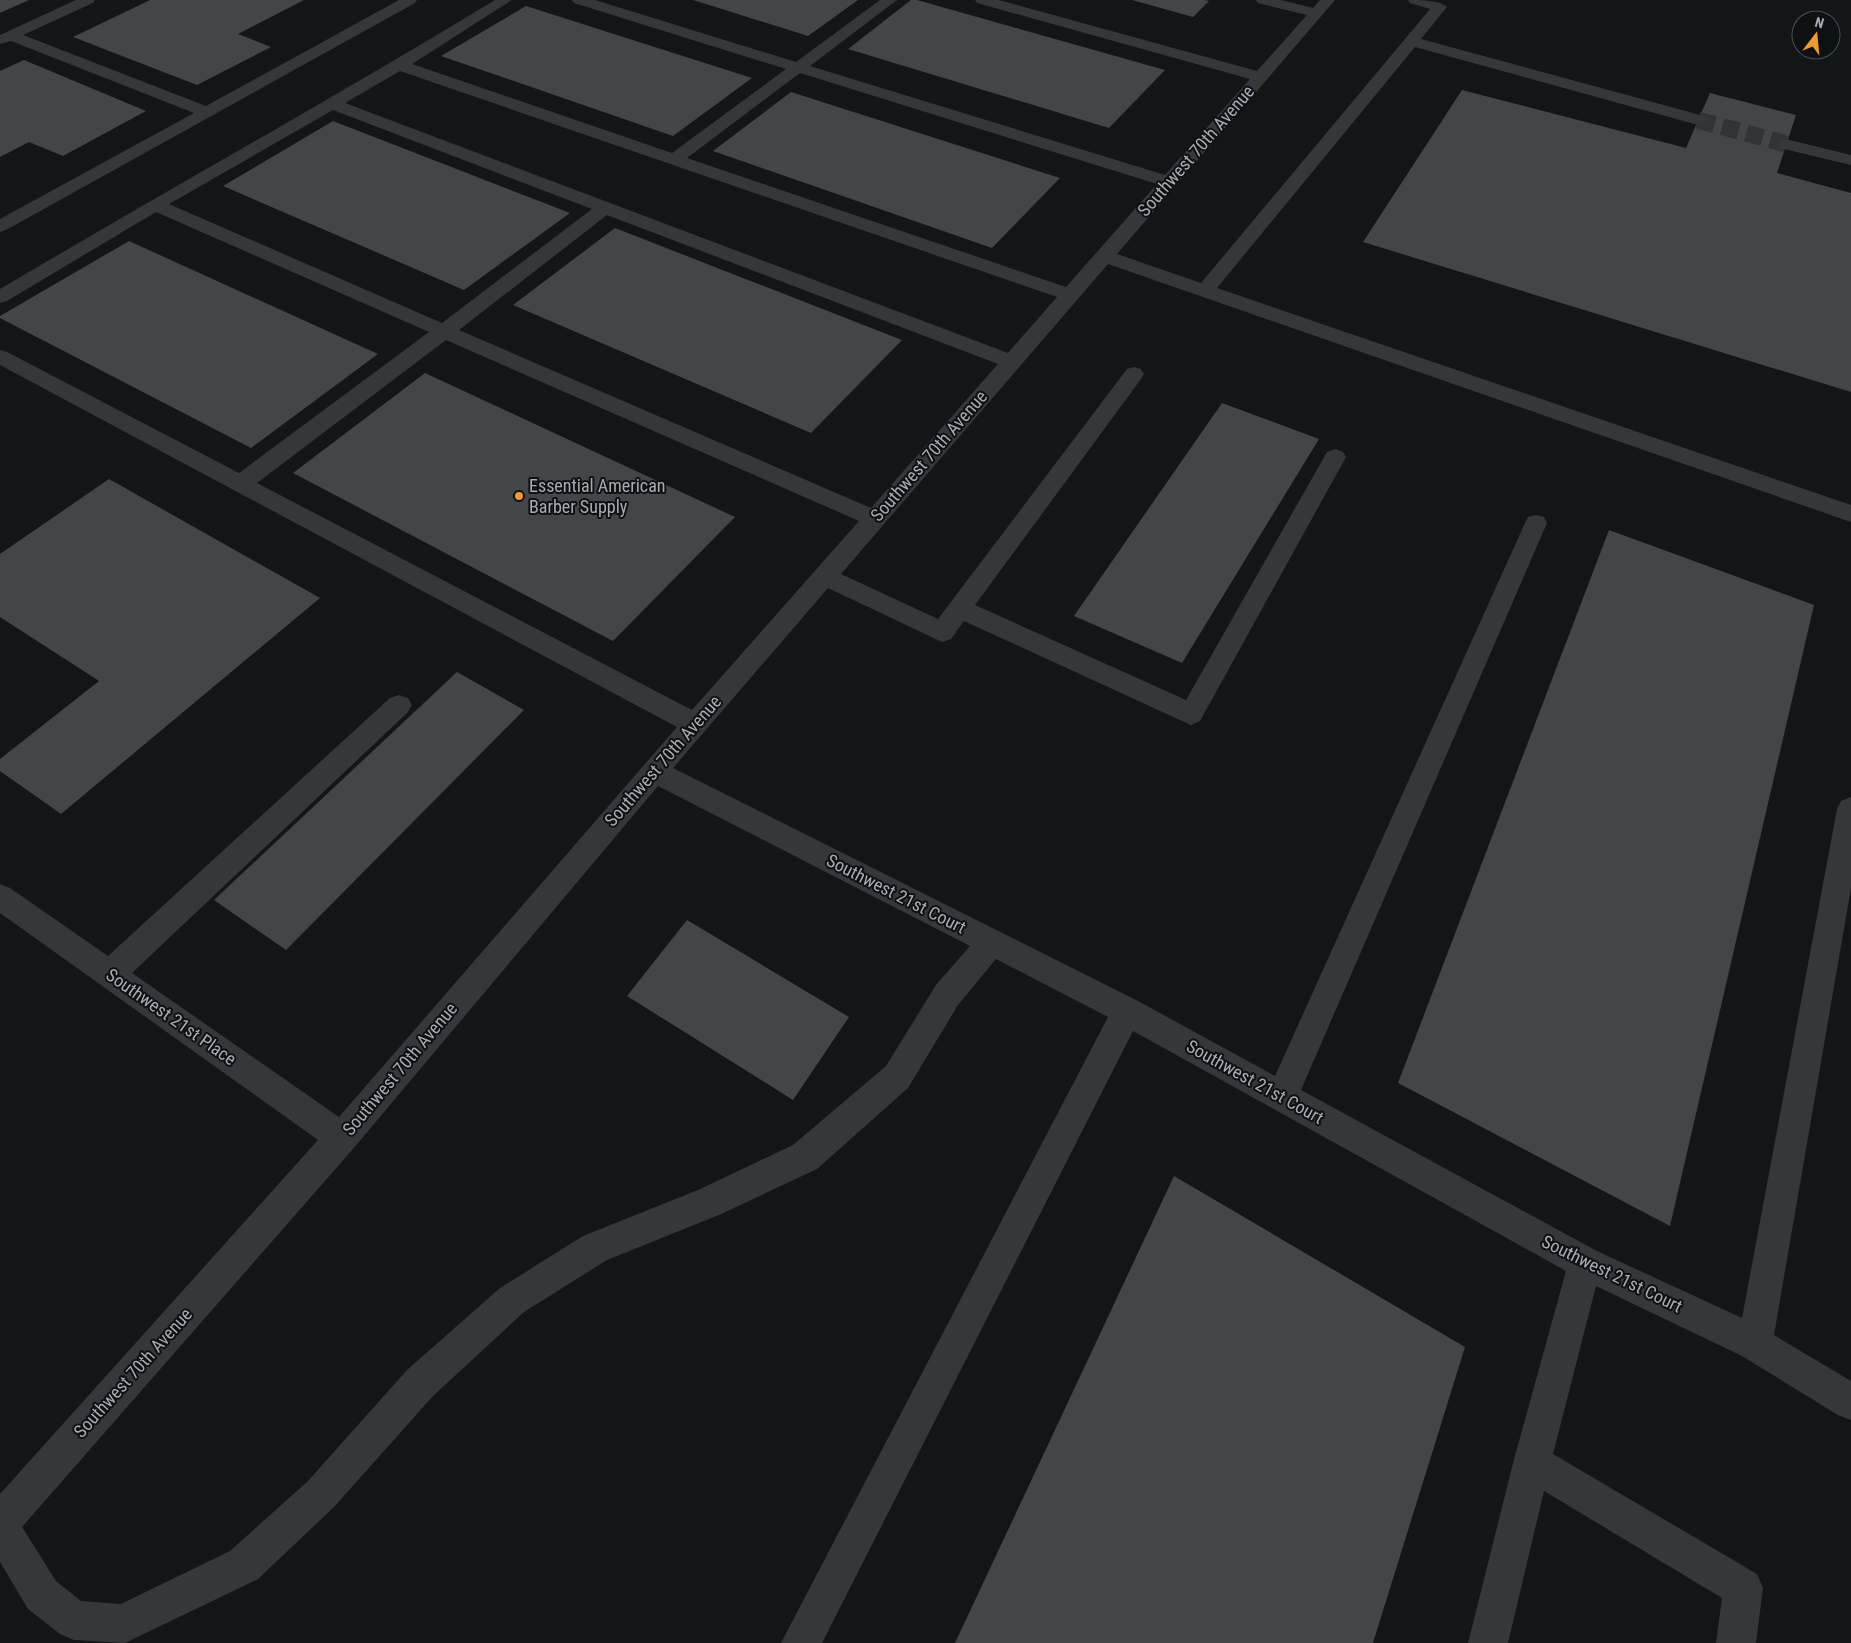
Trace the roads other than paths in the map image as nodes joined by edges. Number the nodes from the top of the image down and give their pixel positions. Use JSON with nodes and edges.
{"nodes":[{"id":1,"x":88,"y":0,"type":"edge"},
{"id":2,"x":410,"y":0,"type":"edge"},
{"id":3,"x":505,"y":0,"type":"edge"},
{"id":4,"x":579,"y":0,"type":"edge"},
{"id":5,"x":890,"y":0,"type":"edge"},
{"id":6,"x":982,"y":0,"type":"edge"},
{"id":7,"x":1263,"y":0,"type":"edge"},
{"id":8,"x":1415,"y":0,"type":"edge"},
{"id":9,"x":1322,"y":7,"type":"edge"},
{"id":10,"x":5,"y":38,"type":"edge"},
{"id":11,"x":1410,"y":41,"type":"junction"},
{"id":12,"x":399,"y":65,"type":"junction"},
{"id":13,"x":799,"y":68,"type":"junction"},
{"id":14,"x":1260,"y":77,"type":"junction"},
{"id":15,"x":332,"y":104,"type":"junction"},
{"id":16,"x":207,"y":112,"type":"junction"},
{"id":17,"x":1698,"y":120,"type":"tunnel mouth"},
{"id":18,"x":1786,"y":144,"type":"tunnel mouth"},
{"id":19,"x":674,"y":159,"type":"junction"},
{"id":20,"x":1851,"y":160,"type":"edge"},
{"id":21,"x":1169,"y":182,"type":"junction"},
{"id":22,"x":155,"y":205,"type":"junction"},
{"id":23,"x":605,"y":208,"type":"junction"},
{"id":24,"x":0,"y":226,"type":"edge"},
{"id":25,"x":1104,"y":256,"type":"junction"},
{"id":26,"x":1206,"y":290,"type":"junction"},
{"id":27,"x":1070,"y":295,"type":"junction"},
{"id":28,"x":0,"y":297,"type":"edge"},
{"id":29,"x":444,"y":331,"type":"junction"},
{"id":30,"x":0,"y":357,"type":"edge"},
{"id":31,"x":1012,"y":362,"type":"junction"},
{"id":32,"x":1134,"y":374,"type":"dead end"},
{"id":33,"x":1335,"y":457,"type":"dead end"},
{"id":34,"x":240,"y":484,"type":"junction"},
{"id":35,"x":1851,"y":514,"type":"edge"},
{"id":36,"x":874,"y":519,"type":"junction"},
{"id":37,"x":1536,"y":523,"type":"dead end"},
{"id":38,"x":824,"y":576,"type":"junction"},
{"id":39,"x":960,"y":608,"type":"junction"},
{"id":40,"x":399,"y":705,"type":"dead end"},
{"id":41,"x":695,"y":724,"type":"junction"},
{"id":42,"x":654,"y":771,"type":"junction"},
{"id":43,"x":1851,"y":809,"type":"edge"},
{"id":44,"x":4,"y":907,"type":"edge"},
{"id":45,"x":991,"y":943,"type":"junction"},
{"id":46,"x":110,"y":974,"type":"junction"},
{"id":47,"x":1127,"y":1011,"type":"junction"},
{"id":48,"x":1282,"y":1097,"type":"junction"},
{"id":49,"x":342,"y":1138,"type":"junction"},
{"id":50,"x":1585,"y":1263,"type":"junction"},
{"id":51,"x":1755,"y":1343,"type":"junction"},
{"id":52,"x":1851,"y":1402,"type":"edge"},
{"id":53,"x":1532,"y":1463,"type":"junction"},
{"id":54,"x":0,"y":1524,"type":"edge"},
{"id":55,"x":801,"y":1643,"type":"edge"},
{"id":56,"x":1488,"y":1643,"type":"edge"},
{"id":57,"x":1736,"y":1643,"type":"edge"}],
"edges":[{"from":1,"to":10,"type":"street"},
{"from":2,"to":16,"type":"street"},
{"from":3,"to":12,"type":"street"},
{"from":4,"to":13,"type":"street"},
{"from":5,"to":13,"type":"street"},
{"from":6,"to":14,"type":"street"},
{"from":7,"to":9,"type":"street"},
{"from":8,"to":11,"type":"street"},
{"from":9,"to":14,"type":"street","name":"Southwest 70th Avenue"},
{"from":10,"to":16,"type":"street"},
{"from":11,"to":17,"type":"street"},
{"from":11,"to":26,"type":"street"},
{"from":12,"to":15,"type":"street"},
{"from":12,"to":19,"type":"street"},
{"from":13,"to":19,"type":"street"},
{"from":13,"to":21,"type":"street"},
{"from":14,"to":21,"type":"street","name":"Southwest 70th Avenue"},
{"from":15,"to":22,"type":"street"},
{"from":15,"to":23,"type":"street"},
{"from":16,"to":24,"type":"street"},
{"from":18,"to":20,"type":"street"},
{"from":19,"to":27,"type":"street"},
{"from":21,"to":25,"type":"street","name":"Southwest 70th Avenue"},
{"from":22,"to":28,"type":"street"},
{"from":22,"to":29,"type":"street"},
{"from":23,"to":29,"type":"street"},
{"from":23,"to":31,"type":"street"},
{"from":25,"to":26,"type":"street"},
{"from":25,"to":27,"type":"street","name":"Southwest 70th Avenue"},
{"from":26,"to":35,"type":"street"},
{"from":27,"to":31,"type":"street","name":"Southwest 70th Avenue"},
{"from":29,"to":34,"type":"street"},
{"from":29,"to":36,"type":"street"},
{"from":30,"to":34,"type":"street"},
{"from":31,"to":36,"type":"street","name":"Southwest 70th Avenue"},
{"from":32,"to":39,"type":"street"},
{"from":33,"to":39,"type":"street"},
{"from":34,"to":41,"type":"street"},
{"from":36,"to":38,"type":"street","name":"Southwest 70th Avenue"},
{"from":37,"to":48,"type":"street"},
{"from":38,"to":39,"type":"street"},
{"from":38,"to":41,"type":"street","name":"Southwest 70th Avenue"},
{"from":40,"to":46,"type":"street"},
{"from":41,"to":42,"type":"street","name":"Southwest 70th Avenue"},
{"from":42,"to":45,"type":"street","name":"Southwest 21st Court"},
{"from":42,"to":49,"type":"street","name":"Southwest 70th Avenue"},
{"from":43,"to":51,"type":"street"},
{"from":44,"to":46,"type":"street","name":"Southwest 21st Place"},
{"from":45,"to":47,"type":"street","name":"Southwest 21st Court"},
{"from":45,"to":54,"type":"street"},
{"from":46,"to":49,"type":"street","name":"Southwest 21st Place"},
{"from":47,"to":48,"type":"street","name":"Southwest 21st Court"},
{"from":47,"to":55,"type":"street"},
{"from":48,"to":50,"type":"street","name":"Southwest 21st Court"},
{"from":49,"to":54,"type":"street","name":"Southwest 70th Avenue"},
{"from":50,"to":51,"type":"street","name":"Southwest 21st Court"},
{"from":50,"to":53,"type":"street"},
{"from":51,"to":52,"type":"street","name":"Southwest 21st Court"},
{"from":53,"to":56,"type":"street"},
{"from":53,"to":57,"type":"street"}]}
